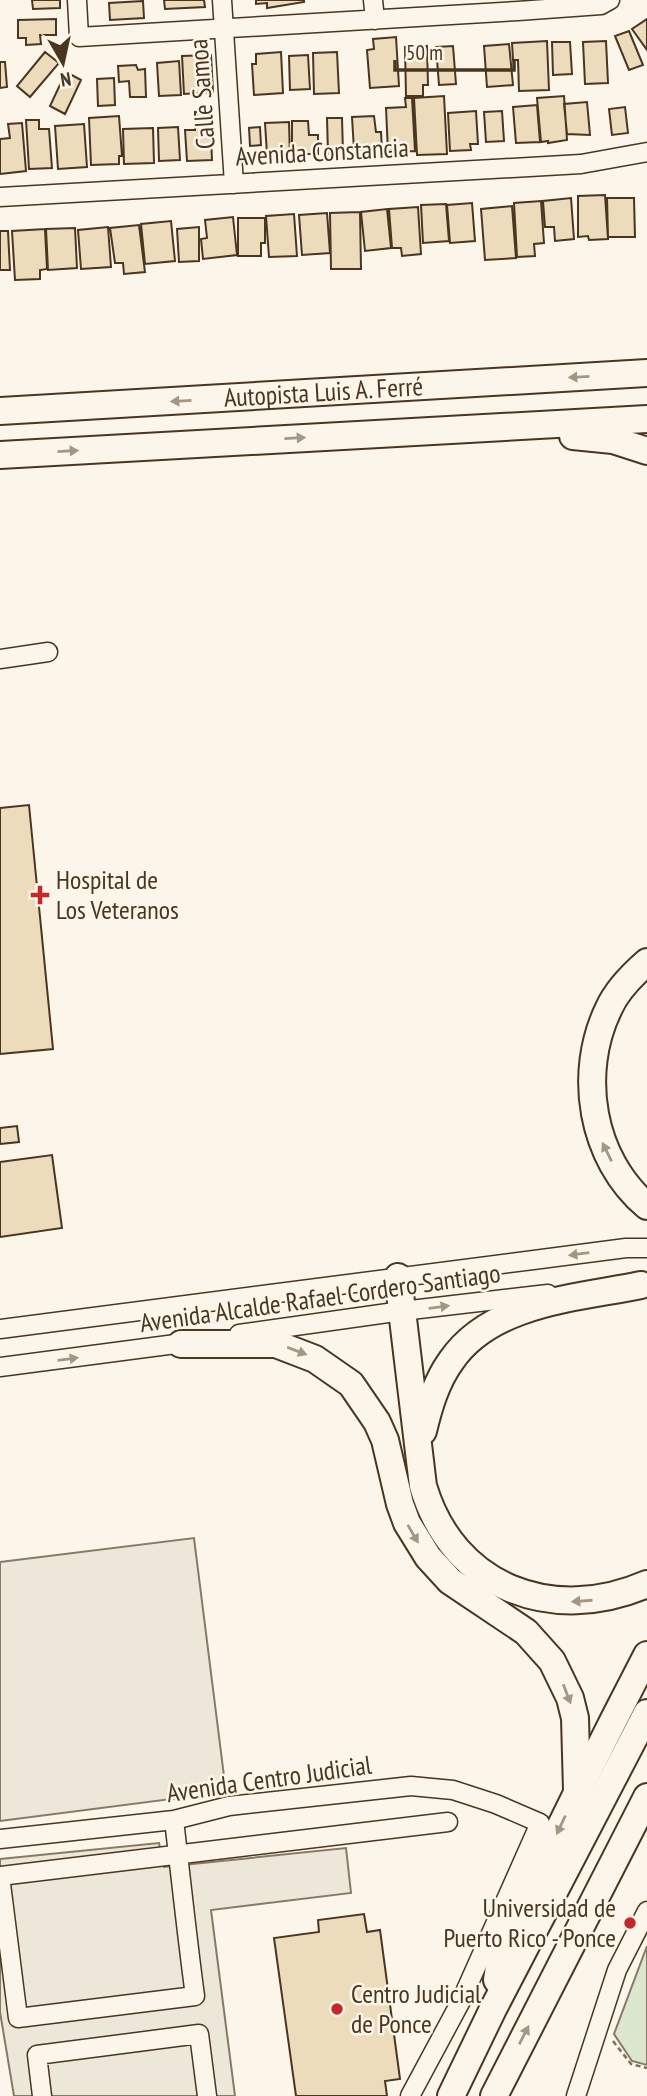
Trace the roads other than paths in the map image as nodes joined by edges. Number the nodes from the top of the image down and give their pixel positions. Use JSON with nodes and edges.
{"nodes":[{"id":1,"x":77,"y":0,"type":"edge"},
{"id":2,"x":222,"y":0,"type":"edge"},
{"id":3,"x":373,"y":0,"type":"edge"},
{"id":4,"x":610,"y":0,"type":"edge"},
{"id":5,"x":518,"y":6,"type":"edge"},
{"id":6,"x":375,"y":20,"type":"junction"},
{"id":7,"x":224,"y":28,"type":"junction"},
{"id":8,"x":647,"y":152,"type":"edge"},
{"id":9,"x":234,"y":184,"type":"junction"},
{"id":10,"x":0,"y":197,"type":"edge"},
{"id":11,"x":647,"y":362,"type":"edge"},
{"id":12,"x":634,"y":374,"type":"edge"},
{"id":13,"x":0,"y":411,"type":"edge"},
{"id":14,"x":647,"y":419,"type":"edge"},
{"id":15,"x":372,"y":433,"type":"junction"},
{"id":16,"x":647,"y":451,"type":"edge"},
{"id":17,"x":0,"y":455,"type":"edge"},
{"id":18,"x":48,"y":652,"type":"dead end"},
{"id":19,"x":0,"y":659,"type":"edge"},
{"id":20,"x":647,"y":962,"type":"edge"},
{"id":21,"x":647,"y":1206,"type":"edge"},
{"id":22,"x":647,"y":1248,"type":"edge"},
{"id":23,"x":398,"y":1277,"type":"junction"},
{"id":24,"x":644,"y":1285,"type":"edge"},
{"id":25,"x":402,"y":1311,"type":"junction"},
{"id":26,"x":0,"y":1329,"type":"edge"},
{"id":27,"x":181,"y":1344,"type":"junction"},
{"id":28,"x":0,"y":1367,"type":"edge"},
{"id":29,"x":419,"y":1446,"type":"junction"},
{"id":30,"x":647,"y":1584,"type":"edge"},
{"id":31,"x":647,"y":1655,"type":"edge"},
{"id":32,"x":647,"y":1713,"type":"edge"},
{"id":33,"x":577,"y":1791,"type":"junction"},
{"id":34,"x":647,"y":1797,"type":"edge"},
{"id":35,"x":647,"y":1818,"type":"edge"},
{"id":36,"x":174,"y":1820,"type":"junction"},
{"id":37,"x":448,"y":1822,"type":"dead end"},
{"id":38,"x":0,"y":1839,"type":"edge"},
{"id":39,"x":625,"y":1840,"type":"junction"},
{"id":40,"x":178,"y":1854,"type":"junction"},
{"id":41,"x":647,"y":1911,"type":"edge"},
{"id":42,"x":493,"y":2009,"type":"junction"},
{"id":43,"x":42,"y":2096,"type":"edge"},
{"id":44,"x":207,"y":2096,"type":"edge"},
{"id":45,"x":410,"y":2096,"type":"edge"},
{"id":46,"x":451,"y":2096,"type":"edge"},
{"id":47,"x":494,"y":2096,"type":"edge"},
{"id":48,"x":576,"y":2096,"type":"edge"}],
"edges":[{"from":1,"to":7,"type":"street"},
{"from":2,"to":7,"type":"street","name":"Calle Samoa"},
{"from":3,"to":6,"type":"street"},
{"from":4,"to":5,"type":"street"},
{"from":5,"to":6,"type":"street"},
{"from":6,"to":7,"type":"street"},
{"from":7,"to":9,"type":"street","name":"Calle Samoa"},
{"from":8,"to":9,"type":"street","name":"Avenida Constancia"},
{"from":9,"to":10,"type":"street","name":"Avenida Constancia"},
{"from":11,"to":12,"type":"highway"},
{"from":12,"to":13,"type":"highway","name":"Autopista Luis A. Ferré","one_way":true},
{"from":14,"to":15,"type":"highway","name":"Autopista Luis A. Ferré"},
{"from":15,"to":16,"type":"highway"},
{"from":17,"to":15,"type":"highway","name":"Autopista Luis A. Ferré","one_way":true},
{"from":18,"to":19,"type":"street"},
{"from":21,"to":20,"type":"highway","one_way":true},
{"from":22,"to":23,"type":"street","name":"Avenida Alcalde Rafael Cordero Santiago","one_way":true},
{"from":23,"to":25,"type":"highway"},
{"from":23,"to":26,"type":"street","name":"Avenida Alcalde Rafael Cordero Santiago"},
{"from":25,"to":24,"type":"street","name":"Avenida Alcalde Rafael Cordero Santiago","one_way":true},
{"from":24,"to":29,"type":"highway"},
{"from":25,"to":27,"type":"street","name":"Avenida Alcalde Rafael Cordero Santiago"},
{"from":25,"to":29,"type":"highway"},
{"from":28,"to":27,"type":"street","name":"Avenida Alcalde Rafael Cordero Santiago","one_way":true},
{"from":27,"to":33,"type":"highway","one_way":true},
{"from":30,"to":29,"type":"highway","one_way":true},
{"from":31,"to":33,"type":"highway"},
{"from":32,"to":42,"type":"highway"},
{"from":33,"to":42,"type":"highway","one_way":true},
{"from":34,"to":39,"type":"highway"},
{"from":35,"to":39,"type":"highway"},
{"from":36,"to":38,"type":"street","name":"Avenida Centro Judicial"},
{"from":36,"to":40,"type":"street"},
{"from":36,"to":45,"type":"street","name":"Avenida Centro Judicial"},
{"from":37,"to":40,"type":"street"},
{"from":47,"to":39,"type":"highway","one_way":true},
{"from":40,"to":40,"type":"street"},
{"from":41,"to":48,"type":"street"},
{"from":42,"to":46,"type":"highway"},
{"from":43,"to":44,"type":"street"}]}
